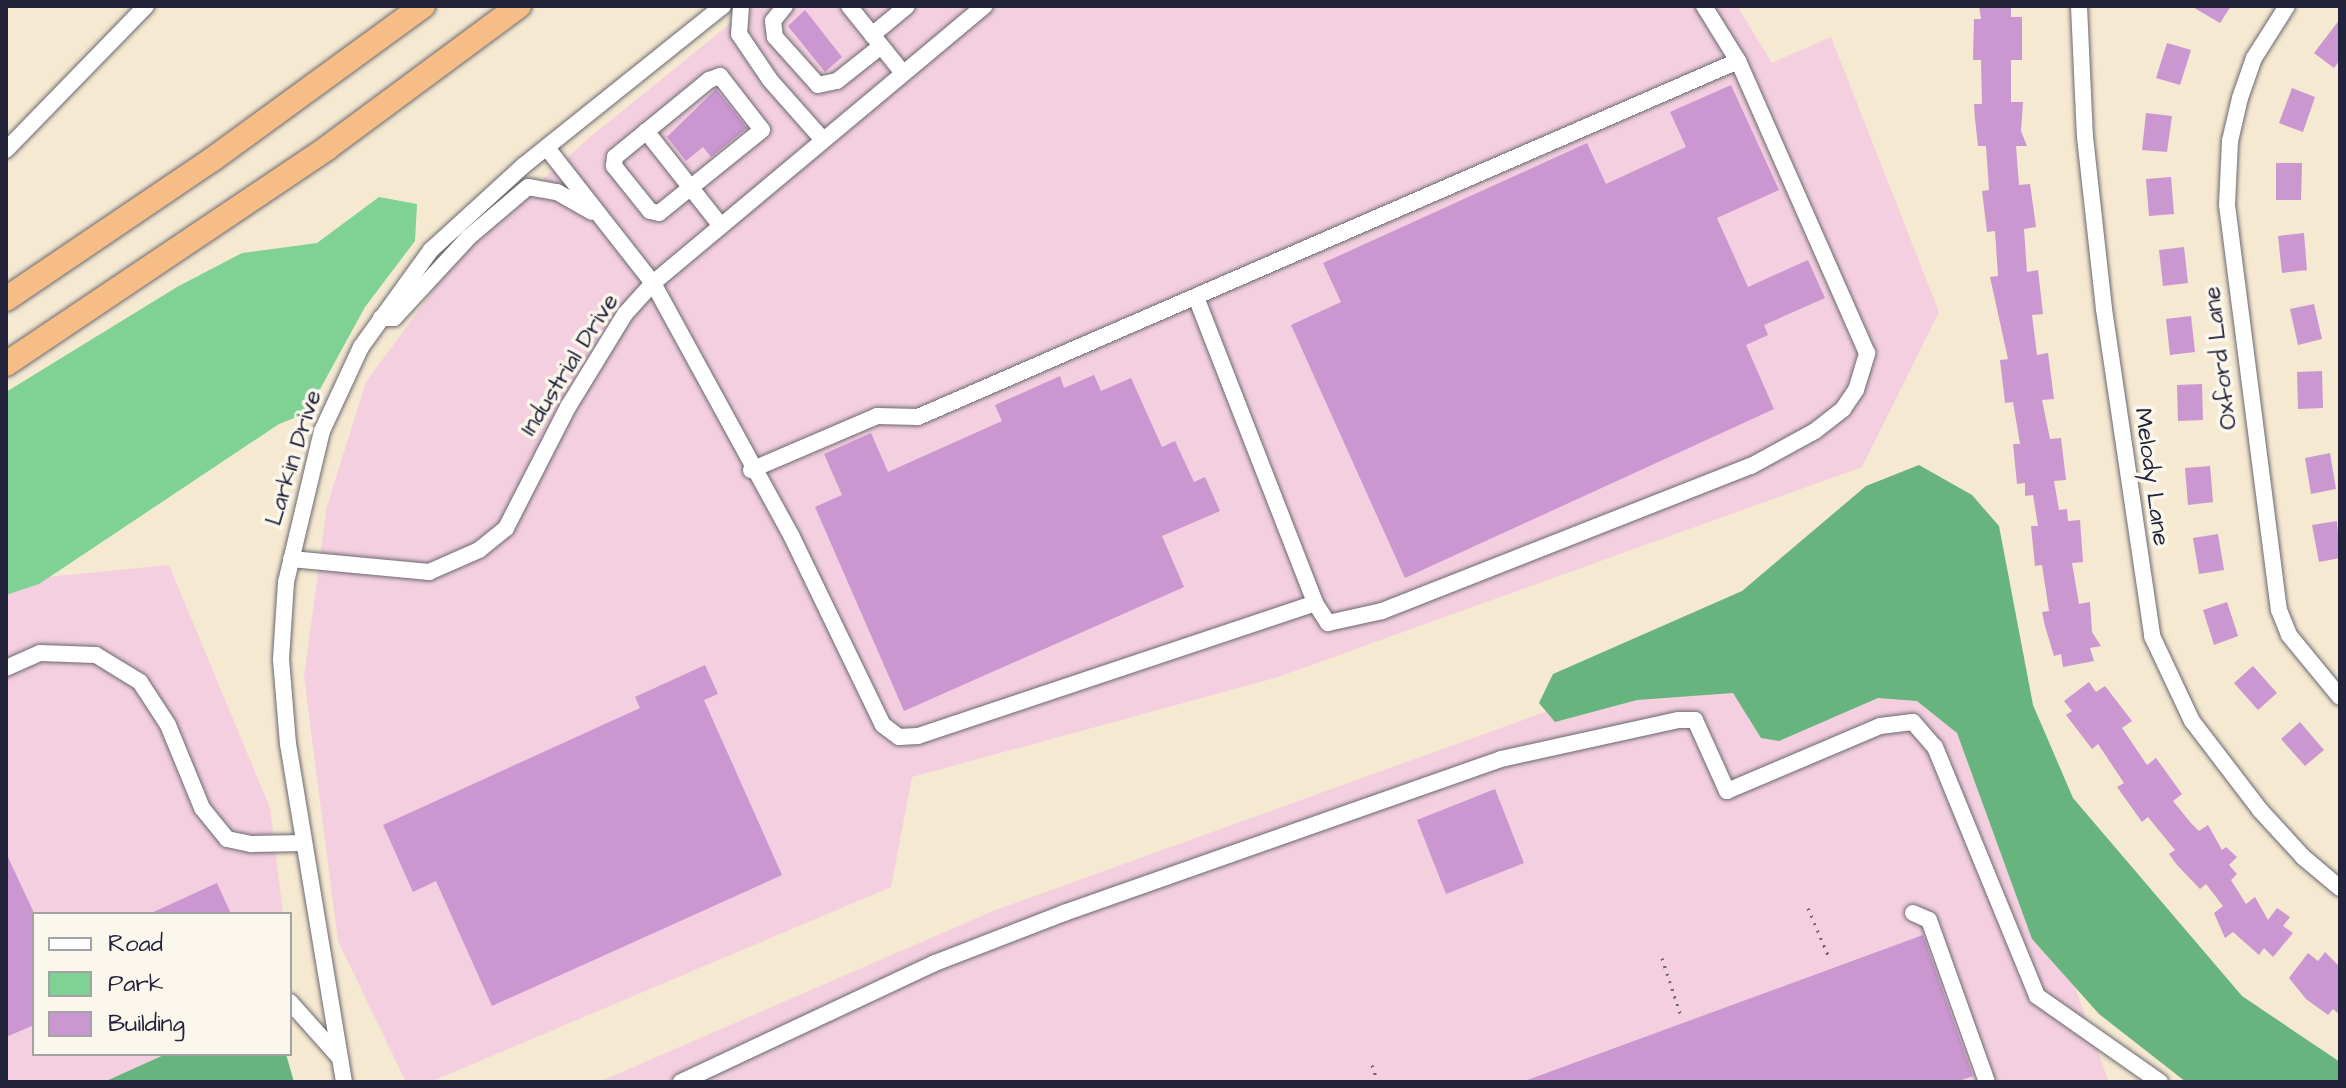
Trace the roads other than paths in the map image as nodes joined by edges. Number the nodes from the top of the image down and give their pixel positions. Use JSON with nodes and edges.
{"nodes":[{"id":1,"x":146,"y":6,"type":"edge"},
{"id":2,"x":423,"y":6,"type":"edge"},
{"id":3,"x":519,"y":6,"type":"edge"},
{"id":4,"x":723,"y":6,"type":"edge"},
{"id":5,"x":741,"y":6,"type":"edge"},
{"id":6,"x":785,"y":6,"type":"edge"},
{"id":7,"x":849,"y":6,"type":"edge"},
{"id":8,"x":984,"y":6,"type":"edge"},
{"id":9,"x":1704,"y":6,"type":"edge"},
{"id":10,"x":2079,"y":6,"type":"edge"},
{"id":11,"x":2287,"y":6,"type":"edge"},
{"id":12,"x":905,"y":7,"type":"edge"},
{"id":13,"x":876,"y":40,"type":"junction"},
{"id":14,"x":1738,"y":61,"type":"junction"},
{"id":15,"x":903,"y":73,"type":"junction"},
{"id":16,"x":646,"y":131,"type":"junction"},
{"id":17,"x":823,"y":140,"type":"junction"},
{"id":18,"x":547,"y":148,"type":"junction"},
{"id":19,"x":6,"y":150,"type":"edge"},
{"id":20,"x":693,"y":188,"type":"junction"},
{"id":21,"x":601,"y":217,"type":"junction"},
{"id":22,"x":721,"y":226,"type":"junction"},
{"id":23,"x":653,"y":283,"type":"junction"},
{"id":24,"x":1196,"y":297,"type":"junction"},
{"id":25,"x":6,"y":299,"type":"edge"},
{"id":26,"x":381,"y":318,"type":"junction"},
{"id":27,"x":6,"y":364,"type":"edge"},
{"id":28,"x":751,"y":470,"type":"junction"},
{"id":29,"x":291,"y":559,"type":"junction"},
{"id":30,"x":1315,"y":603,"type":"junction"},
{"id":31,"x":6,"y":668,"type":"edge"},
{"id":32,"x":2340,"y":697,"type":"edge"},
{"id":33,"x":304,"y":843,"type":"junction"},
{"id":34,"x":2340,"y":888,"type":"edge"},
{"id":35,"x":1913,"y":913,"type":"dead end"},
{"id":36,"x":292,"y":1004,"type":"edge"},
{"id":37,"x":340,"y":1059,"type":"junction"},
{"id":38,"x":344,"y":1082,"type":"edge"},
{"id":39,"x":681,"y":1082,"type":"edge"},
{"id":40,"x":1987,"y":1082,"type":"edge"},
{"id":41,"x":2160,"y":1082,"type":"edge"}],
"edges":[{"from":1,"to":19,"type":"street"},
{"from":2,"to":25,"type":"highway"},
{"from":3,"to":27,"type":"highway"},
{"from":4,"to":18,"type":"street","name":"Larkin Drive"},
{"from":5,"to":17,"type":"street"},
{"from":6,"to":13,"type":"street"},
{"from":7,"to":13,"type":"street"},
{"from":8,"to":15,"type":"street","name":"Industrial Drive"},
{"from":9,"to":14,"type":"street"},
{"from":10,"to":34,"type":"street","name":"Melody Lane"},
{"from":11,"to":32,"type":"street","name":"Oxford Lane"},
{"from":12,"to":13,"type":"street"},
{"from":13,"to":15,"type":"street"},
{"from":14,"to":24,"type":"street"},
{"from":14,"to":30,"type":"street"},
{"from":15,"to":17,"type":"street","name":"Industrial Drive"},
{"from":16,"to":20,"type":"street"},
{"from":16,"to":20,"type":"street"},
{"from":16,"to":20,"type":"street"},
{"from":17,"to":22,"type":"street","name":"Industrial Drive"},
{"from":18,"to":21,"type":"street"},
{"from":18,"to":26,"type":"street","name":"Larkin Drive"},
{"from":20,"to":22,"type":"street"},
{"from":21,"to":23,"type":"street"},
{"from":21,"to":26,"type":"street"},
{"from":22,"to":23,"type":"street","name":"Industrial Drive"},
{"from":23,"to":28,"type":"street"},
{"from":23,"to":29,"type":"street","name":"Industrial Drive"},
{"from":24,"to":28,"type":"street"},
{"from":24,"to":30,"type":"street"},
{"from":26,"to":29,"type":"street","name":"Larkin Drive"},
{"from":28,"to":30,"type":"street"},
{"from":29,"to":33,"type":"street","name":"Larkin Drive"},
{"from":31,"to":33,"type":"street"},
{"from":33,"to":37,"type":"street","name":"Larkin Drive"},
{"from":35,"to":40,"type":"street"},
{"from":36,"to":37,"type":"street"},
{"from":37,"to":38,"type":"street","name":"Larkin Drive"},
{"from":39,"to":41,"type":"street"}]}
